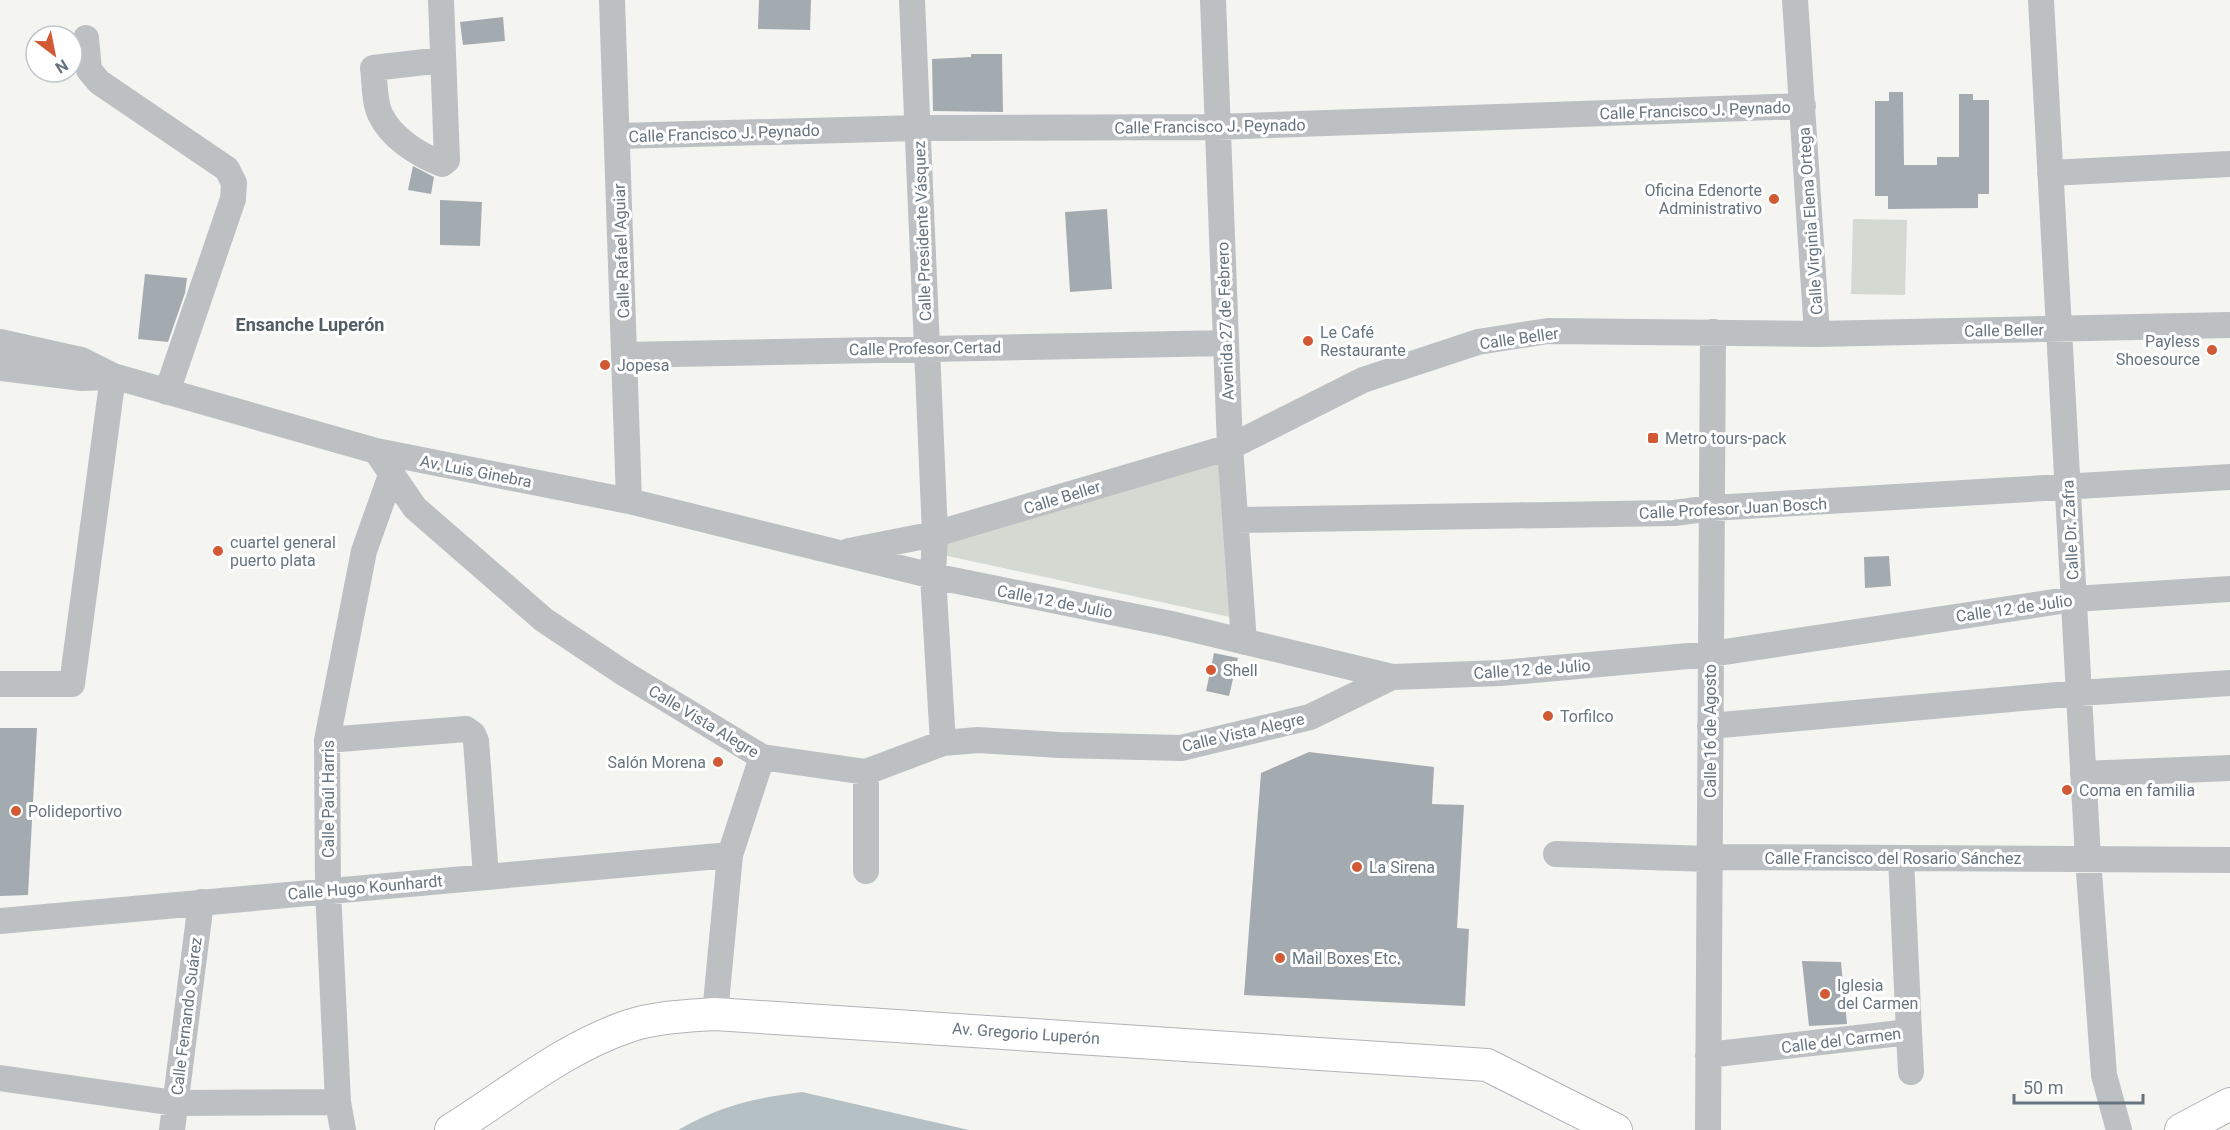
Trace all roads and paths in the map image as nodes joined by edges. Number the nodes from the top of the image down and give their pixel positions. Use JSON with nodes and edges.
{"nodes":[{"id":1,"x":441,"y":0,"type":"edge"},
{"id":2,"x":612,"y":0,"type":"edge"},
{"id":3,"x":912,"y":0,"type":"edge"},
{"id":4,"x":1213,"y":0,"type":"edge"},
{"id":5,"x":1795,"y":0,"type":"edge"},
{"id":6,"x":2041,"y":0,"type":"edge"},
{"id":7,"x":86,"y":38,"type":"dead end"},
{"id":8,"x":442,"y":60,"type":"dead end"},
{"id":9,"x":1803,"y":106,"type":"junction"},
{"id":10,"x":918,"y":128,"type":"junction"},
{"id":11,"x":1216,"y":128,"type":"junction"},
{"id":12,"x":617,"y":136,"type":"junction"},
{"id":13,"x":2230,"y":164,"type":"edge"},
{"id":14,"x":2050,"y":173,"type":"junction"},
{"id":15,"x":2230,"y":325,"type":"edge"},
{"id":16,"x":2059,"y":328,"type":"junction"},
{"id":17,"x":1713,"y":332,"type":"junction"},
{"id":18,"x":1817,"y":334,"type":"junction"},
{"id":19,"x":0,"y":342,"type":"edge"},
{"id":20,"x":1226,"y":343,"type":"junction"},
{"id":21,"x":927,"y":347,"type":"junction"},
{"id":22,"x":624,"y":355,"type":"junction"},
{"id":23,"x":0,"y":368,"type":"edge"},
{"id":24,"x":113,"y":376,"type":"junction"},
{"id":25,"x":167,"y":392,"type":"junction"},
{"id":26,"x":1230,"y":447,"type":"junction"},
{"id":27,"x":376,"y":452,"type":"junction"},
{"id":28,"x":391,"y":475,"type":"junction"},
{"id":29,"x":2230,"y":477,"type":"edge"},
{"id":30,"x":2068,"y":489,"type":"junction"},
{"id":31,"x":629,"y":501,"type":"junction"},
{"id":32,"x":1712,"y":508,"type":"junction"},
{"id":33,"x":1236,"y":520,"type":"junction"},
{"id":34,"x":935,"y":534,"type":"junction"},
{"id":35,"x":843,"y":552,"type":"junction"},
{"id":36,"x":933,"y":576,"type":"junction"},
{"id":37,"x":2230,"y":590,"type":"edge"},
{"id":38,"x":2074,"y":599,"type":"junction"},
{"id":39,"x":1244,"y":642,"type":"junction"},
{"id":40,"x":1711,"y":654,"type":"junction"},
{"id":41,"x":1392,"y":677,"type":"junction"},
{"id":42,"x":2230,"y":683,"type":"edge"},
{"id":43,"x":0,"y":684,"type":"edge"},
{"id":44,"x":2079,"y":693,"type":"junction"},
{"id":45,"x":1710,"y":726,"type":"junction"},
{"id":46,"x":327,"y":740,"type":"junction"},
{"id":47,"x":943,"y":742,"type":"junction"},
{"id":48,"x":762,"y":757,"type":"junction"},
{"id":49,"x":2230,"y":768,"type":"edge"},
{"id":50,"x":866,"y":772,"type":"junction"},
{"id":51,"x":2083,"y":774,"type":"junction"},
{"id":52,"x":1556,"y":854,"type":"dead end"},
{"id":53,"x":730,"y":855,"type":"junction"},
{"id":54,"x":1901,"y":858,"type":"junction"},
{"id":55,"x":1709,"y":859,"type":"junction"},
{"id":56,"x":2088,"y":859,"type":"junction"},
{"id":57,"x":2230,"y":860,"type":"edge"},
{"id":58,"x":866,"y":871,"type":"dead end"},
{"id":59,"x":486,"y":876,"type":"junction"},
{"id":60,"x":328,"y":890,"type":"junction"},
{"id":61,"x":201,"y":902,"type":"junction"},
{"id":62,"x":0,"y":921,"type":"edge"},
{"id":63,"x":715,"y":1014,"type":"junction"},
{"id":64,"x":1909,"y":1032,"type":"junction"},
{"id":65,"x":1708,"y":1055,"type":"junction"},
{"id":66,"x":1911,"y":1072,"type":"dead end"},
{"id":67,"x":0,"y":1078,"type":"edge"},
{"id":68,"x":338,"y":1102,"type":"junction"},
{"id":69,"x":175,"y":1103,"type":"junction"},
{"id":70,"x":2230,"y":1104,"type":"edge"},
{"id":71,"x":172,"y":1130,"type":"edge"},
{"id":72,"x":343,"y":1130,"type":"edge"},
{"id":73,"x":451,"y":1130,"type":"edge"},
{"id":74,"x":1616,"y":1130,"type":"edge"},
{"id":75,"x":1708,"y":1130,"type":"edge"},
{"id":76,"x":2119,"y":1130,"type":"edge"},
{"id":77,"x":2181,"y":1130,"type":"edge"}],
"edges":[{"from":1,"to":8,"type":"street"},
{"from":2,"to":12,"type":"street","name":"Calle Rafael Aguiar"},
{"from":3,"to":10,"type":"street","name":"Calle Presidente Vásquez"},
{"from":4,"to":11,"type":"street","name":"Avenida 27 de Febrero"},
{"from":5,"to":9,"type":"street","name":"Calle Virginia Elena Ortega"},
{"from":6,"to":14,"type":"street","name":"Calle Dr. Zafra"},
{"from":7,"to":25,"type":"street"},
{"from":9,"to":11,"type":"street","name":"Calle Francisco J. Peynado"},
{"from":9,"to":18,"type":"street","name":"Calle Virginia Elena Ortega"},
{"from":10,"to":11,"type":"street","name":"Calle Francisco J. Peynado"},
{"from":10,"to":12,"type":"street","name":"Calle Francisco J. Peynado"},
{"from":10,"to":21,"type":"street","name":"Calle Presidente Vásquez"},
{"from":11,"to":20,"type":"street","name":"Avenida 27 de Febrero"},
{"from":12,"to":22,"type":"street","name":"Calle Rafael Aguiar"},
{"from":13,"to":14,"type":"street"},
{"from":14,"to":16,"type":"street","name":"Calle Dr. Zafra"},
{"from":15,"to":16,"type":"street","name":"Calle Beller"},
{"from":16,"to":18,"type":"street","name":"Calle Beller"},
{"from":16,"to":30,"type":"street","name":"Calle Dr. Zafra"},
{"from":17,"to":18,"type":"street","name":"Calle Beller"},
{"from":17,"to":26,"type":"street","name":"Calle Beller"},
{"from":17,"to":32,"type":"street","name":"Calle 16 de Agosto"},
{"from":19,"to":24,"type":"street","name":"Av. Luis Ginebra"},
{"from":20,"to":21,"type":"street","name":"Calle Profesor Certad"},
{"from":20,"to":26,"type":"street","name":"Avenida 27 de Febrero"},
{"from":21,"to":22,"type":"street","name":"Calle Profesor Certad"},
{"from":21,"to":34,"type":"street","name":"Calle Presidente Vásquez"},
{"from":22,"to":31,"type":"street","name":"Calle Rafael Aguiar"},
{"from":23,"to":24,"type":"street","name":"Av. Luis Ginebra"},
{"from":24,"to":25,"type":"street","name":"Av. Luis Ginebra"},
{"from":24,"to":43,"type":"street"},
{"from":25,"to":27,"type":"street","name":"Av. Luis Ginebra"},
{"from":26,"to":33,"type":"street","name":"Avenida 27 de Febrero"},
{"from":26,"to":34,"type":"street","name":"Calle Beller"},
{"from":27,"to":28,"type":"street","name":"Calle Vista Alegre"},
{"from":27,"to":31,"type":"street","name":"Av. Luis Ginebra"},
{"from":28,"to":46,"type":"street","name":"Calle Paúl Harris"},
{"from":28,"to":48,"type":"street","name":"Calle Vista Alegre"},
{"from":29,"to":30,"type":"street","name":"Calle Profesor Juan Bosch"},
{"from":30,"to":32,"type":"street","name":"Calle Profesor Juan Bosch"},
{"from":30,"to":38,"type":"street","name":"Calle Dr. Zafra"},
{"from":31,"to":35,"type":"street","name":"Av. Luis Ginebra"},
{"from":32,"to":33,"type":"street","name":"Calle Profesor Juan Bosch"},
{"from":32,"to":40,"type":"street","name":"Calle 16 de Agosto"},
{"from":33,"to":39,"type":"street","name":"Avenida 27 de Febrero"},
{"from":34,"to":35,"type":"street","name":"Calle Beller"},
{"from":34,"to":36,"type":"street","name":"Calle Presidente Vásquez"},
{"from":35,"to":36,"type":"street","name":"Calle 12 de Julio"},
{"from":36,"to":39,"type":"street","name":"Calle 12 de Julio"},
{"from":36,"to":47,"type":"street"},
{"from":37,"to":38,"type":"street","name":"Calle 12 de Julio"},
{"from":38,"to":40,"type":"street","name":"Calle 12 de Julio"},
{"from":38,"to":44,"type":"street","name":"Calle Dr. Zafra"},
{"from":39,"to":41,"type":"street","name":"Calle 12 de Julio"},
{"from":40,"to":41,"type":"street","name":"Calle 12 de Julio"},
{"from":40,"to":45,"type":"street","name":"Calle 16 de Agosto"},
{"from":41,"to":47,"type":"street","name":"Calle Vista Alegre"},
{"from":42,"to":44,"type":"street"},
{"from":44,"to":45,"type":"street"},
{"from":44,"to":51,"type":"street","name":"Calle Dr. Zafra"},
{"from":45,"to":55,"type":"street","name":"Calle 16 de Agosto"},
{"from":46,"to":59,"type":"street"},
{"from":46,"to":60,"type":"street","name":"Calle Paúl Harris"},
{"from":47,"to":50,"type":"street","name":"Calle Vista Alegre"},
{"from":48,"to":50,"type":"street","name":"Calle Vista Alegre"},
{"from":48,"to":53,"type":"street"},
{"from":49,"to":51,"type":"street"},
{"from":50,"to":58,"type":"street"},
{"from":51,"to":56,"type":"street","name":"Calle Dr. Zafra"},
{"from":52,"to":55,"type":"street","name":"Calle Francisco del Rosario Sánchez"},
{"from":53,"to":59,"type":"street","name":"Calle Hugo Kounhardt"},
{"from":53,"to":63,"type":"street"},
{"from":54,"to":55,"type":"street","name":"Calle Francisco del Rosario Sánchez"},
{"from":54,"to":56,"type":"street","name":"Calle Francisco del Rosario Sánchez"},
{"from":54,"to":64,"type":"street","name":"Calle del Carmen"},
{"from":55,"to":65,"type":"street","name":"Calle 16 de Agosto"},
{"from":56,"to":57,"type":"street","name":"Calle Francisco del Rosario Sánchez"},
{"from":56,"to":76,"type":"street","name":"Calle Dr. Zafra"},
{"from":59,"to":60,"type":"street","name":"Calle Hugo Kounhardt"},
{"from":60,"to":61,"type":"street","name":"Calle Hugo Kounhardt"},
{"from":60,"to":68,"type":"street","name":"Calle Paúl Harris"},
{"from":61,"to":62,"type":"street","name":"Calle Hugo Kounhardt"},
{"from":61,"to":69,"type":"street","name":"Calle Fernando Suárez"},
{"from":63,"to":73,"type":"main road","name":"Av. Gregorio Luperón"},
{"from":63,"to":74,"type":"main road","name":"Av. Gregorio Luperón"},
{"from":64,"to":65,"type":"street","name":"Calle del Carmen"},
{"from":64,"to":66,"type":"street"},
{"from":65,"to":75,"type":"street","name":"Calle 16 de Agosto"},
{"from":67,"to":69,"type":"street"},
{"from":68,"to":69,"type":"street"},
{"from":68,"to":72,"type":"street","name":"Calle Paúl Harris"},
{"from":69,"to":71,"type":"street","name":"Calle Fernando Suárez"},
{"from":70,"to":77,"type":"main road"}]}
